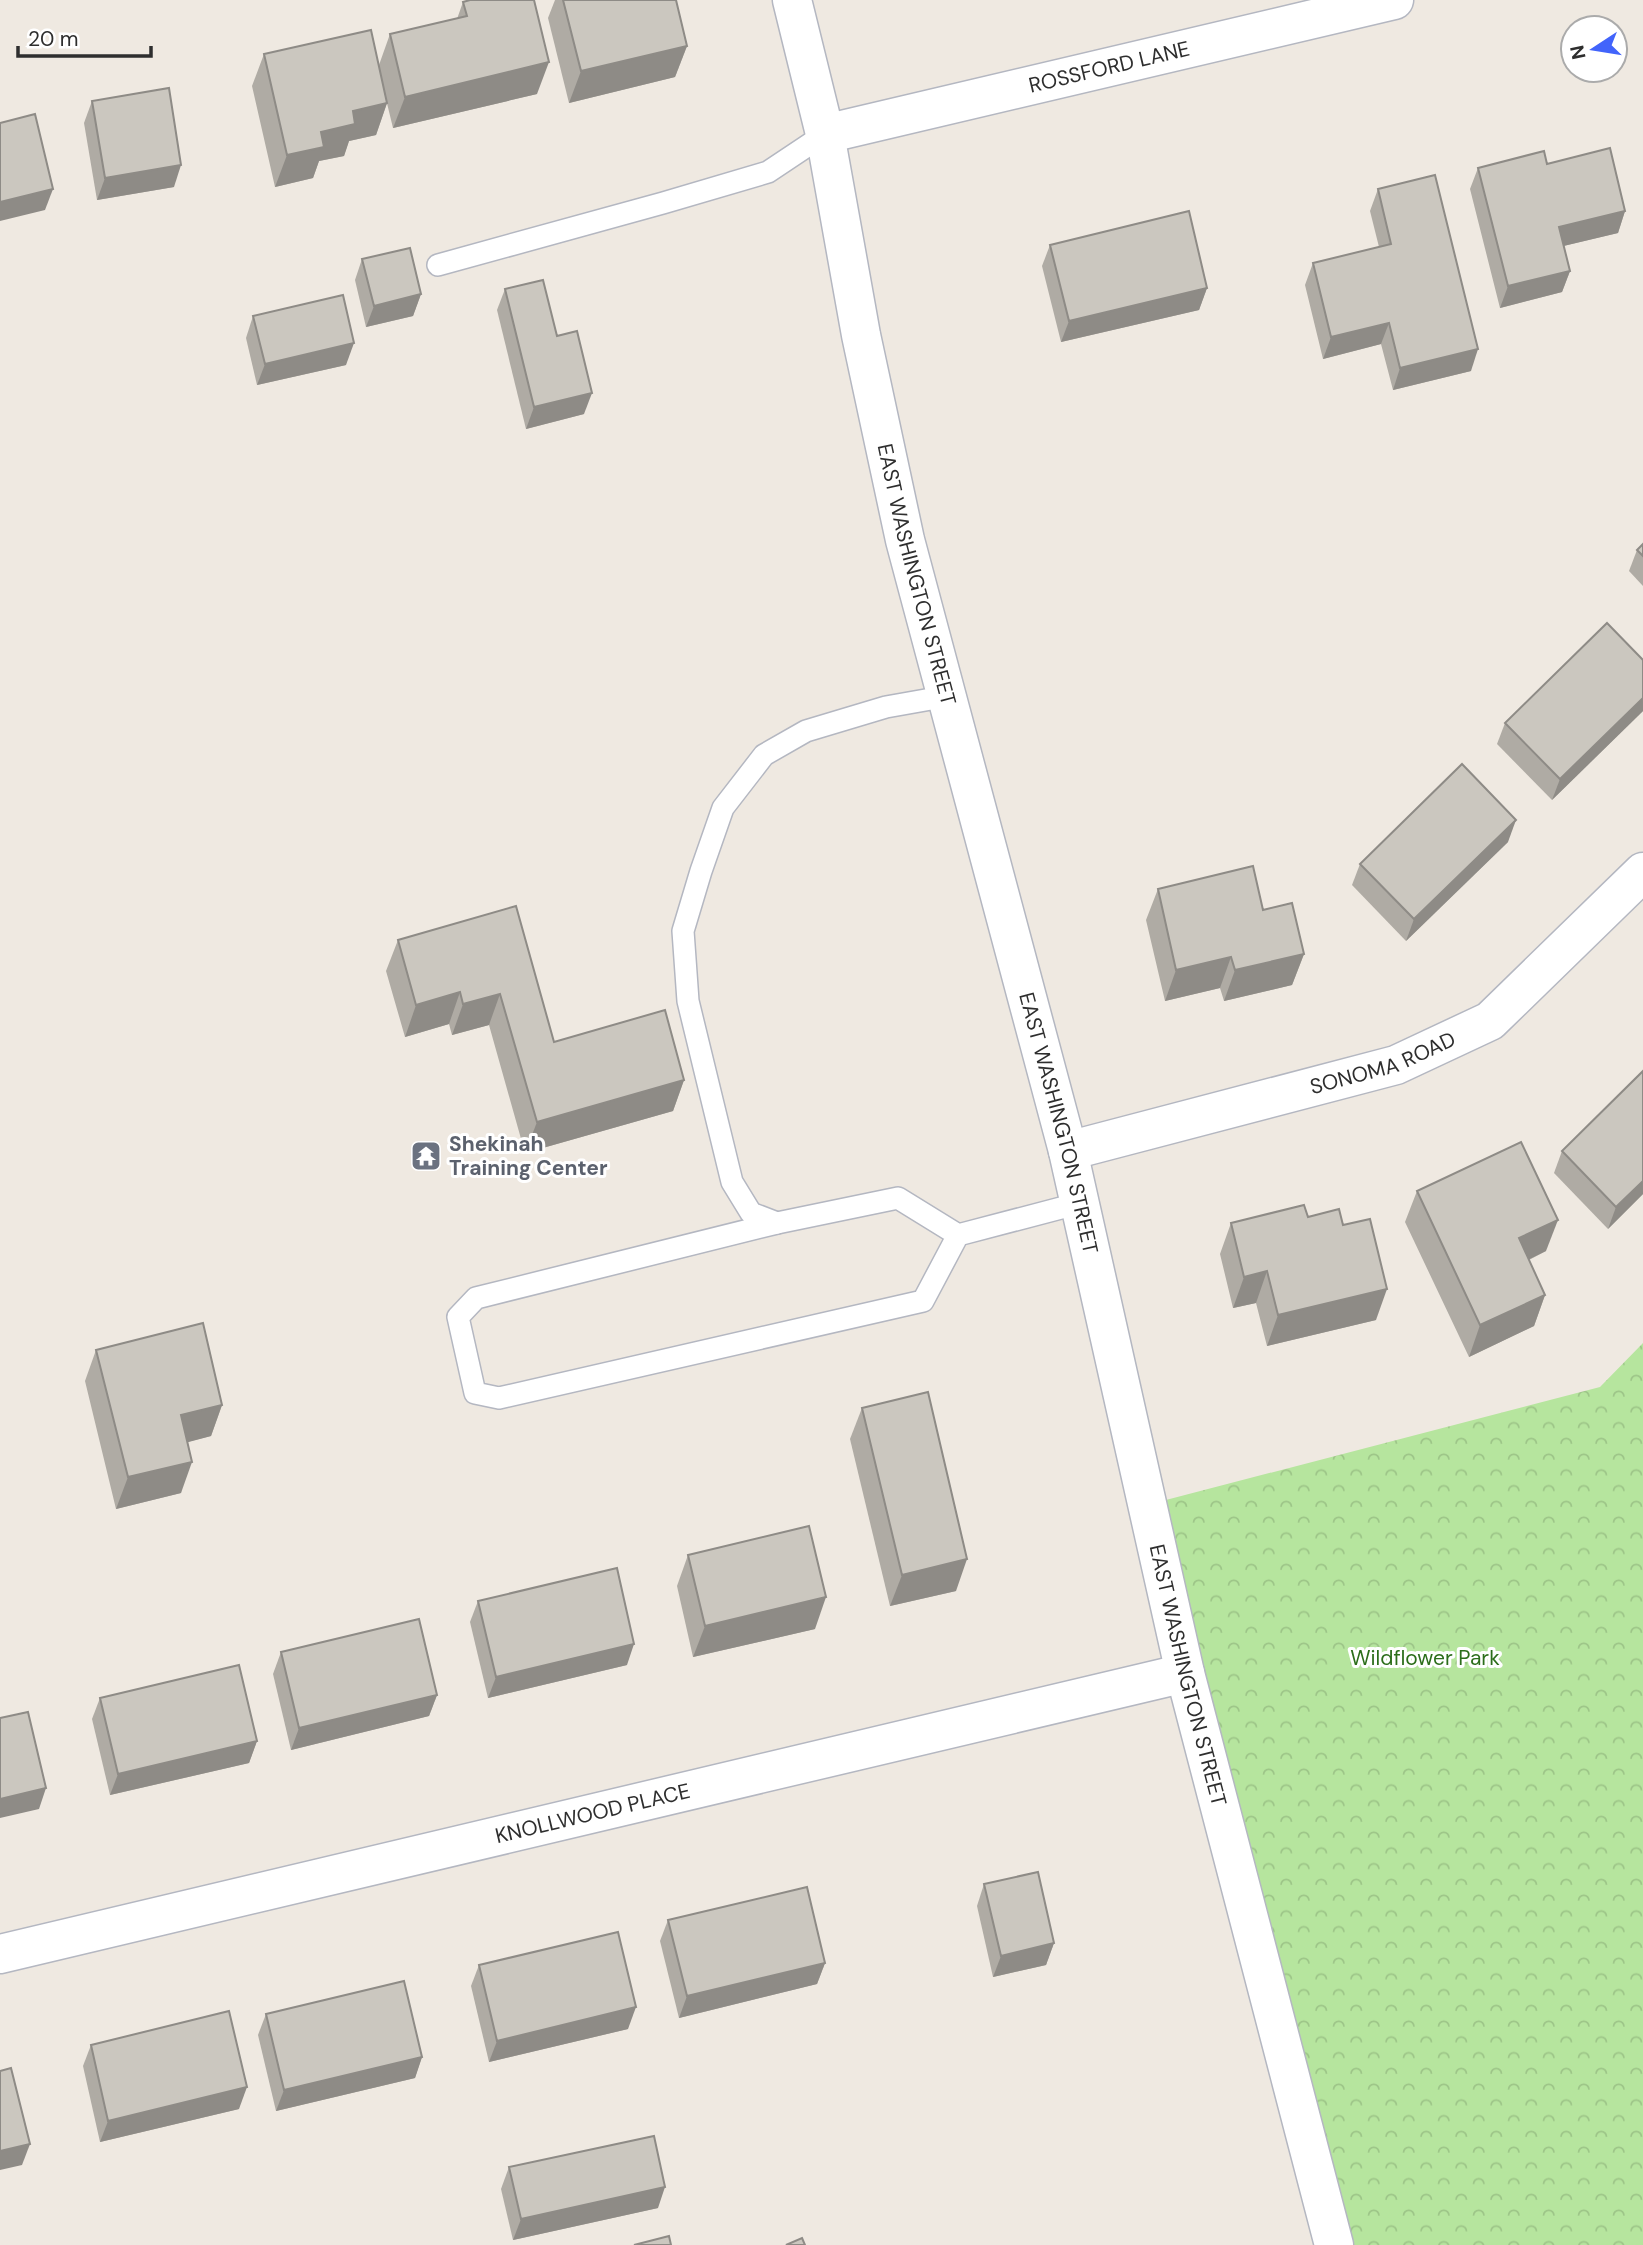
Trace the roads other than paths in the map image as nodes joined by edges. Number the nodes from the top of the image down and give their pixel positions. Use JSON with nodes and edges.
{"nodes":[{"id":1,"x":792,"y":0,"type":"edge"},
{"id":2,"x":1394,"y":0,"type":"edge"},
{"id":3,"x":824,"y":134,"type":"junction"},
{"id":4,"x":438,"y":265,"type":"dead end"},
{"id":5,"x":948,"y":696,"type":"junction"},
{"id":6,"x":1643,"y":872,"type":"edge"},
{"id":7,"x":1068,"y":1151,"type":"junction"},
{"id":8,"x":1080,"y":1203,"type":"junction"},
{"id":9,"x":776,"y":1223,"type":"junction"},
{"id":10,"x":958,"y":1235,"type":"junction"},
{"id":11,"x":1185,"y":1673,"type":"junction"},
{"id":12,"x":0,"y":1954,"type":"edge"},
{"id":13,"x":1334,"y":2245,"type":"edge"}],
"edges":[{"from":1,"to":3,"type":"street","name":"EAST WASHINGTON STREET"},
{"from":2,"to":3,"type":"street","name":"ROSSFORD LANE"},
{"from":3,"to":4,"type":"lane"},
{"from":3,"to":5,"type":"street","name":"EAST WASHINGTON STREET"},
{"from":5,"to":7,"type":"street","name":"EAST WASHINGTON STREET"},
{"from":5,"to":9,"type":"lane"},
{"from":6,"to":7,"type":"street","name":"SONOMA ROAD"},
{"from":7,"to":8,"type":"street","name":"EAST WASHINGTON STREET"},
{"from":8,"to":10,"type":"lane"},
{"from":8,"to":11,"type":"street","name":"EAST WASHINGTON STREET"},
{"from":9,"to":10,"type":"lane"},
{"from":9,"to":10,"type":"lane"},
{"from":11,"to":12,"type":"street","name":"KNOLLWOOD PLACE"},
{"from":11,"to":13,"type":"street","name":"EAST WASHINGTON STREET"}]}
